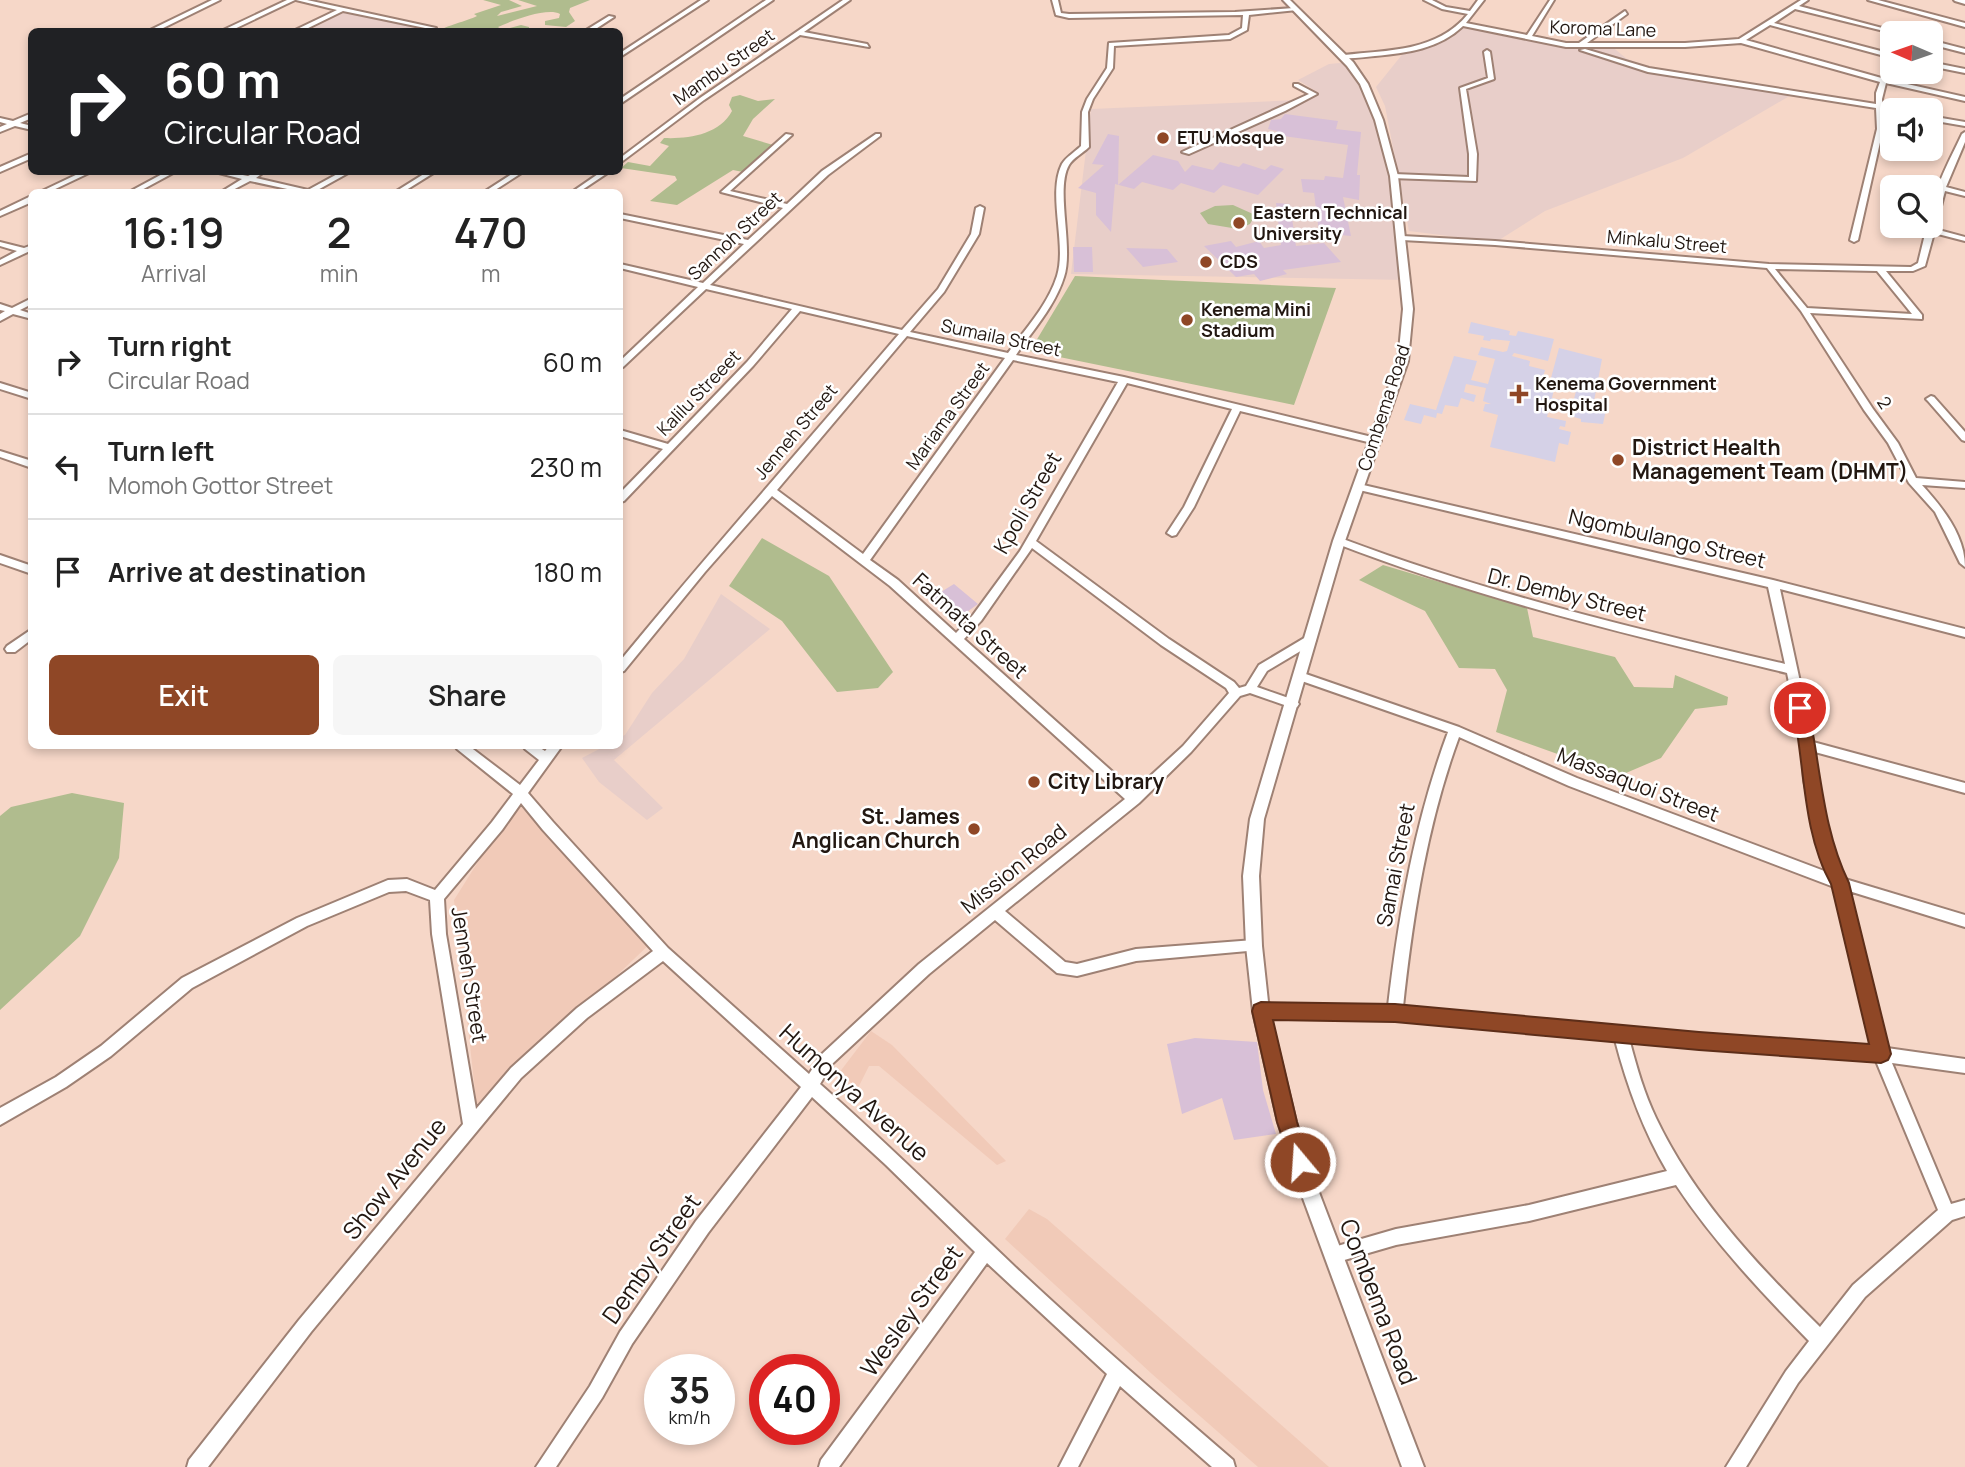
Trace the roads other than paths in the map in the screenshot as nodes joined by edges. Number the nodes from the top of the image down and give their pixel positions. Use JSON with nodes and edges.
{"nodes":[{"id":1,"x":217,"y":0,"type":"edge"},
{"id":2,"x":292,"y":0,"type":"edge"},
{"id":3,"x":299,"y":0,"type":"edge"},
{"id":4,"x":472,"y":0,"type":"edge"},
{"id":5,"x":705,"y":0,"type":"edge"},
{"id":6,"x":770,"y":0,"type":"edge"},
{"id":7,"x":847,"y":0,"type":"edge"},
{"id":8,"x":1055,"y":0,"type":"edge"},
{"id":9,"x":1286,"y":0,"type":"edge"},
{"id":10,"x":1427,"y":0,"type":"edge"},
{"id":11,"x":1481,"y":0,"type":"edge"},
{"id":12,"x":1805,"y":0,"type":"edge"},
{"id":13,"x":1871,"y":0,"type":"edge"},
{"id":14,"x":1957,"y":0,"type":"edge"},
{"id":15,"x":1552,"y":1,"type":"edge"},
{"id":16,"x":483,"y":2,"type":"dead end"},
{"id":17,"x":1965,"y":2,"type":"edge"},
{"id":18,"x":1794,"y":7,"type":"junction"},
{"id":19,"x":343,"y":9,"type":"junction"},
{"id":20,"x":1294,"y":10,"type":"junction"},
{"id":21,"x":1246,"y":13,"type":"junction"},
{"id":22,"x":1471,"y":13,"type":"junction"},
{"id":23,"x":1625,"y":13,"type":"dead end"},
{"id":24,"x":611,"y":17,"type":"dead end"},
{"id":25,"x":1768,"y":23,"type":"junction"},
{"id":26,"x":1465,"y":25,"type":"junction"},
{"id":27,"x":1965,"y":25,"type":"edge"},
{"id":28,"x":158,"y":28,"type":"edge"},
{"id":29,"x":231,"y":28,"type":"edge"},
{"id":30,"x":303,"y":28,"type":"edge"},
{"id":31,"x":432,"y":28,"type":"edge"},
{"id":32,"x":593,"y":28,"type":"edge"},
{"id":33,"x":1880,"y":28,"type":"edge"},
{"id":34,"x":721,"y":31,"type":"joint"},
{"id":35,"x":801,"y":33,"type":"junction"},
{"id":36,"x":1529,"y":37,"type":"junction"},
{"id":37,"x":1741,"y":41,"type":"junction"},
{"id":38,"x":1566,"y":45,"type":"junction"},
{"id":39,"x":1943,"y":45,"type":"edge"},
{"id":40,"x":867,"y":46,"type":"dead end"},
{"id":41,"x":1579,"y":46,"type":"junction"},
{"id":42,"x":1965,"y":51,"type":"edge"},
{"id":43,"x":1487,"y":52,"type":"dead end"},
{"id":44,"x":623,"y":53,"type":"edge"},
{"id":45,"x":1880,"y":53,"type":"edge"},
{"id":46,"x":1344,"y":57,"type":"junction"},
{"id":47,"x":1943,"y":67,"type":"edge"},
{"id":48,"x":1965,"y":71,"type":"edge"},
{"id":49,"x":1880,"y":80,"type":"edge"},
{"id":50,"x":1882,"y":84,"type":"edge"},
{"id":51,"x":1898,"y":84,"type":"edge"},
{"id":52,"x":1296,"y":85,"type":"dead end"},
{"id":53,"x":1965,"y":99,"type":"edge"},
{"id":54,"x":623,"y":100,"type":"edge"},
{"id":55,"x":1879,"y":108,"type":"junction"},
{"id":56,"x":28,"y":118,"type":"edge"},
{"id":57,"x":0,"y":120,"type":"edge"},
{"id":58,"x":1943,"y":120,"type":"edge"},
{"id":59,"x":14,"y":123,"type":"junction"},
{"id":60,"x":1965,"y":124,"type":"edge"},
{"id":61,"x":28,"y":127,"type":"edge"},
{"id":62,"x":0,"y":130,"type":"edge"},
{"id":63,"x":1965,"y":134,"type":"edge"},
{"id":64,"x":788,"y":135,"type":"dead end"},
{"id":65,"x":878,"y":135,"type":"dead end"},
{"id":66,"x":1962,"y":150,"type":"edge"},
{"id":67,"x":1186,"y":152,"type":"dead end"},
{"id":68,"x":28,"y":157,"type":"edge"},
{"id":69,"x":623,"y":159,"type":"edge"},
{"id":70,"x":0,"y":170,"type":"edge"},
{"id":71,"x":81,"y":175,"type":"edge"},
{"id":72,"x":165,"y":175,"type":"edge"},
{"id":73,"x":231,"y":175,"type":"edge"},
{"id":74,"x":255,"y":175,"type":"edge"},
{"id":75,"x":340,"y":175,"type":"edge"},
{"id":76,"x":426,"y":175,"type":"edge"},
{"id":77,"x":514,"y":175,"type":"edge"},
{"id":78,"x":600,"y":175,"type":"edge"},
{"id":79,"x":1394,"y":176,"type":"junction"},
{"id":80,"x":248,"y":179,"type":"junction"},
{"id":81,"x":1943,"y":186,"type":"edge"},
{"id":82,"x":1943,"y":188,"type":"edge"},
{"id":83,"x":50,"y":189,"type":"edge"},
{"id":84,"x":139,"y":189,"type":"edge"},
{"id":85,"x":230,"y":189,"type":"edge"},
{"id":86,"x":295,"y":189,"type":"edge"},
{"id":87,"x":314,"y":189,"type":"edge"},
{"id":88,"x":404,"y":189,"type":"edge"},
{"id":89,"x":493,"y":189,"type":"edge"},
{"id":90,"x":580,"y":189,"type":"edge"},
{"id":91,"x":1965,"y":194,"type":"edge"},
{"id":92,"x":28,"y":201,"type":"edge"},
{"id":93,"x":788,"y":208,"type":"junction"},
{"id":94,"x":980,"y":208,"type":"dead end"},
{"id":95,"x":0,"y":214,"type":"edge"},
{"id":96,"x":623,"y":217,"type":"edge"},
{"id":97,"x":1943,"y":233,"type":"edge"},
{"id":98,"x":1928,"y":238,"type":"edge"},
{"id":99,"x":1402,"y":239,"type":"junction"},
{"id":100,"x":1965,"y":239,"type":"edge"},
{"id":101,"x":1854,"y":240,"type":"dead end"},
{"id":102,"x":749,"y":243,"type":"junction"},
{"id":103,"x":0,"y":244,"type":"edge"},
{"id":104,"x":28,"y":249,"type":"edge"},
{"id":105,"x":0,"y":263,"type":"edge"},
{"id":106,"x":1769,"y":265,"type":"junction"},
{"id":107,"x":623,"y":267,"type":"edge"},
{"id":108,"x":1880,"y":269,"type":"junction"},
{"id":109,"x":705,"y":286,"type":"junction"},
{"id":110,"x":28,"y":302,"type":"edge"},
{"id":111,"x":0,"y":307,"type":"edge"},
{"id":112,"x":799,"y":307,"type":"junction"},
{"id":113,"x":14,"y":310,"type":"junction"},
{"id":114,"x":1804,"y":310,"type":"junction"},
{"id":115,"x":28,"y":315,"type":"edge"},
{"id":116,"x":0,"y":318,"type":"edge"},
{"id":117,"x":904,"y":333,"type":"junction"},
{"id":118,"x":1012,"y":357,"type":"junction"},
{"id":119,"x":623,"y":362,"type":"edge"},
{"id":120,"x":1124,"y":380,"type":"junction"},
{"id":121,"x":0,"y":386,"type":"edge"},
{"id":122,"x":28,"y":395,"type":"edge"},
{"id":123,"x":1931,"y":399,"type":"dead end"},
{"id":124,"x":1237,"y":408,"type":"junction"},
{"id":125,"x":1949,"y":420,"type":"junction"},
{"id":126,"x":1965,"y":420,"type":"edge"},
{"id":127,"x":623,"y":434,"type":"edge"},
{"id":128,"x":1965,"y":438,"type":"edge"},
{"id":129,"x":1376,"y":441,"type":"junction"},
{"id":130,"x":668,"y":447,"type":"junction"},
{"id":131,"x":3,"y":457,"type":"edge"},
{"id":132,"x":28,"y":464,"type":"edge"},
{"id":133,"x":1913,"y":481,"type":"junction"},
{"id":134,"x":1965,"y":485,"type":"edge"},
{"id":135,"x":1359,"y":487,"type":"junction"},
{"id":136,"x":771,"y":491,"type":"junction"},
{"id":137,"x":623,"y":496,"type":"edge"},
{"id":138,"x":1172,"y":533,"type":"dead end"},
{"id":139,"x":1339,"y":541,"type":"junction"},
{"id":140,"x":1031,"y":542,"type":"junction"},
{"id":141,"x":0,"y":559,"type":"edge"},
{"id":142,"x":865,"y":559,"type":"junction"},
{"id":143,"x":1964,"y":559,"type":"edge"},
{"id":144,"x":28,"y":569,"type":"edge"},
{"id":145,"x":1773,"y":584,"type":"junction"},
{"id":146,"x":1965,"y":633,"type":"edge"},
{"id":147,"x":28,"y":636,"type":"edge"},
{"id":148,"x":957,"y":639,"type":"junction"},
{"id":149,"x":1310,"y":640,"type":"junction"},
{"id":150,"x":11,"y":649,"type":"dead end"},
{"id":151,"x":623,"y":664,"type":"edge"},
{"id":152,"x":1791,"y":670,"type":"junction"},
{"id":153,"x":1300,"y":676,"type":"junction"},
{"id":154,"x":1243,"y":691,"type":"junction"},
{"id":155,"x":1293,"y":704,"type":"junction"},
{"id":156,"x":1455,"y":730,"type":"junction"},
{"id":157,"x":1808,"y":746,"type":"junction"},
{"id":158,"x":465,"y":749,"type":"edge"},
{"id":159,"x":533,"y":749,"type":"edge"},
{"id":160,"x":553,"y":749,"type":"edge"},
{"id":161,"x":545,"y":758,"type":"junction"},
{"id":162,"x":1965,"y":788,"type":"edge"},
{"id":163,"x":521,"y":793,"type":"junction"},
{"id":164,"x":1134,"y":799,"type":"junction"},
{"id":165,"x":1840,"y":883,"type":"junction"},
{"id":166,"x":437,"y":897,"type":"junction"},
{"id":167,"x":996,"y":912,"type":"junction"},
{"id":168,"x":1965,"y":921,"type":"edge"},
{"id":169,"x":1254,"y":946,"type":"junction"},
{"id":170,"x":663,"y":952,"type":"junction"},
{"id":171,"x":1261,"y":1011,"type":"junction"},
{"id":172,"x":1395,"y":1013,"type":"junction"},
{"id":173,"x":1621,"y":1034,"type":"junction"},
{"id":174,"x":1881,"y":1054,"type":"junction"},
{"id":175,"x":1965,"y":1066,"type":"edge"},
{"id":176,"x":810,"y":1087,"type":"junction"},
{"id":177,"x":0,"y":1117,"type":"edge"},
{"id":178,"x":471,"y":1125,"type":"junction"},
{"id":179,"x":1680,"y":1176,"type":"junction"},
{"id":180,"x":1965,"y":1208,"type":"edge"},
{"id":181,"x":1947,"y":1213,"type":"junction"},
{"id":182,"x":986,"y":1251,"type":"junction"},
{"id":183,"x":1334,"y":1255,"type":"junction"},
{"id":184,"x":1821,"y":1340,"type":"junction"},
{"id":185,"x":1118,"y":1372,"type":"junction"},
{"id":186,"x":196,"y":1467,"type":"edge"},
{"id":187,"x":545,"y":1467,"type":"edge"},
{"id":188,"x":828,"y":1467,"type":"edge"},
{"id":189,"x":1068,"y":1467,"type":"edge"},
{"id":190,"x":1226,"y":1467,"type":"edge"},
{"id":191,"x":1413,"y":1467,"type":"edge"},
{"id":192,"x":1735,"y":1467,"type":"edge"}],
"edges":[{"from":1,"to":28,"type":"street"},
{"from":2,"to":29,"type":"street"},
{"from":3,"to":19,"type":"street"},
{"from":4,"to":16,"type":"street"},
{"from":5,"to":44,"type":"street"},
{"from":6,"to":34,"type":"street"},
{"from":7,"to":35,"type":"street","name":"Mambu Street"},
{"from":8,"to":21,"type":"street"},
{"from":9,"to":20,"type":"street","name":"Combema Road"},
{"from":10,"to":22,"type":"street"},
{"from":11,"to":22,"type":"street"},
{"from":12,"to":18,"type":"street"},
{"from":13,"to":27,"type":"street"},
{"from":14,"to":17,"type":"street"},
{"from":15,"to":36,"type":"street"},
{"from":18,"to":25,"type":"street"},
{"from":18,"to":33,"type":"street"},
{"from":19,"to":30,"type":"street"},
{"from":19,"to":31,"type":"street"},
{"from":20,"to":21,"type":"street"},
{"from":20,"to":46,"type":"street","name":"Combema Road"},
{"from":21,"to":118,"type":"street","name":"Mariama Street"},
{"from":22,"to":26,"type":"street"},
{"from":23,"to":41,"type":"street"},
{"from":24,"to":32,"type":"street"},
{"from":25,"to":37,"type":"street"},
{"from":25,"to":45,"type":"street"},
{"from":26,"to":36,"type":"street","name":"Koroma Lane"},
{"from":26,"to":46,"type":"street"},
{"from":34,"to":54,"type":"street"},
{"from":35,"to":40,"type":"street"},
{"from":35,"to":69,"type":"street","name":"Mambu Street"},
{"from":36,"to":38,"type":"street","name":"Koroma Lane"},
{"from":37,"to":41,"type":"street","name":"Koroma Lane"},
{"from":37,"to":49,"type":"street"},
{"from":38,"to":41,"type":"street","name":"Koroma Lane"},
{"from":38,"to":55,"type":"street"},
{"from":39,"to":42,"type":"street"},
{"from":43,"to":79,"type":"street"},
{"from":46,"to":79,"type":"street","name":"Combema Road"},
{"from":47,"to":48,"type":"street"},
{"from":50,"to":55,"type":"street"},
{"from":51,"to":53,"type":"street"},
{"from":52,"to":67,"type":"street"},
{"from":55,"to":101,"type":"street"},
{"from":56,"to":59,"type":"street"},
{"from":57,"to":59,"type":"street"},
{"from":58,"to":60,"type":"street"},
{"from":59,"to":61,"type":"street"},
{"from":59,"to":62,"type":"street"},
{"from":63,"to":66,"type":"street"},
{"from":64,"to":93,"type":"street"},
{"from":65,"to":93,"type":"street","name":"Sannoh Street"},
{"from":66,"to":81,"type":"street"},
{"from":68,"to":70,"type":"street"},
{"from":71,"to":83,"type":"street"},
{"from":72,"to":84,"type":"street"},
{"from":73,"to":80,"type":"street"},
{"from":74,"to":80,"type":"street"},
{"from":75,"to":87,"type":"street"},
{"from":76,"to":88,"type":"street"},
{"from":77,"to":89,"type":"street"},
{"from":78,"to":90,"type":"street"},
{"from":79,"to":99,"type":"street","name":"Combema Road"},
{"from":80,"to":85,"type":"street"},
{"from":80,"to":86,"type":"street"},
{"from":82,"to":91,"type":"street"},
{"from":92,"to":95,"type":"street"},
{"from":93,"to":102,"type":"street","name":"Sannoh Street"},
{"from":94,"to":117,"type":"street","name":"Jenneh Street"},
{"from":96,"to":102,"type":"street"},
{"from":97,"to":100,"type":"street"},
{"from":98,"to":108,"type":"street","name":"Minkalu Street"},
{"from":99,"to":106,"type":"street","name":"Minkalu Street"},
{"from":99,"to":129,"type":"street","name":"Combema Road"},
{"from":102,"to":109,"type":"street","name":"Sannoh Street"},
{"from":103,"to":104,"type":"street"},
{"from":104,"to":105,"type":"street"},
{"from":106,"to":108,"type":"street","name":"Minkalu Street"},
{"from":106,"to":114,"type":"street","name":"2"},
{"from":107,"to":109,"type":"street","name":"Sumaila Street"},
{"from":108,"to":114,"type":"street"},
{"from":109,"to":112,"type":"street","name":"Sumaila Street"},
{"from":109,"to":119,"type":"street","name":"Sannoh Street"},
{"from":110,"to":113,"type":"street"},
{"from":111,"to":113,"type":"street"},
{"from":112,"to":117,"type":"street","name":"Sumaila Street"},
{"from":112,"to":130,"type":"street","name":"Kalilu Streeet"},
{"from":113,"to":115,"type":"street"},
{"from":113,"to":116,"type":"street"},
{"from":114,"to":133,"type":"street","name":"2"},
{"from":117,"to":118,"type":"street","name":"Sumaila Street"},
{"from":117,"to":136,"type":"street","name":"Jenneh Street"},
{"from":118,"to":120,"type":"street","name":"Sumaila Street"},
{"from":118,"to":142,"type":"street","name":"Mariama Street"},
{"from":120,"to":124,"type":"street","name":"Sumaila Street"},
{"from":120,"to":140,"type":"street","name":"Kpoli Street"},
{"from":121,"to":122,"type":"street"},
{"from":123,"to":125,"type":"street"},
{"from":124,"to":129,"type":"street","name":"Sumaila Street"},
{"from":124,"to":138,"type":"street"},
{"from":125,"to":126,"type":"street"},
{"from":125,"to":128,"type":"street"},
{"from":127,"to":130,"type":"street"},
{"from":129,"to":135,"type":"street","name":"Combema Road"},
{"from":130,"to":137,"type":"street","name":"Kalilu Streeet"},
{"from":131,"to":132,"type":"street"},
{"from":133,"to":134,"type":"street"},
{"from":133,"to":143,"type":"street","name":"2"},
{"from":135,"to":139,"type":"street","name":"Combema Road"},
{"from":135,"to":145,"type":"street","name":"Ngombulango Street"},
{"from":136,"to":142,"type":"street","name":"Fatmata Street"},
{"from":136,"to":151,"type":"street","name":"Jenneh Street"},
{"from":139,"to":149,"type":"street","name":"Combema Road"},
{"from":139,"to":152,"type":"street","name":"Dr. Demby Street"},
{"from":140,"to":148,"type":"street","name":"Kpoli Street"},
{"from":140,"to":154,"type":"street"},
{"from":141,"to":144,"type":"street"},
{"from":142,"to":148,"type":"street","name":"Fatmata Street"},
{"from":145,"to":146,"type":"street","name":"Ngombulango Street"},
{"from":145,"to":152,"type":"street"},
{"from":147,"to":150,"type":"street"},
{"from":148,"to":164,"type":"street","name":"Fatmata Street"},
{"from":149,"to":153,"type":"street","name":"Combema Road"},
{"from":149,"to":154,"type":"street","name":"Mission Road"},
{"from":152,"to":157,"type":"street"},
{"from":153,"to":155,"type":"street","name":"Combema Road"},
{"from":153,"to":156,"type":"street","name":"Massaquoi Street"},
{"from":154,"to":155,"type":"street"},
{"from":154,"to":164,"type":"street","name":"Mission Road"},
{"from":155,"to":169,"type":"street","name":"Combema Road"},
{"from":156,"to":165,"type":"street","name":"Massaquoi Street"},
{"from":156,"to":172,"type":"street","name":"Samai Street"},
{"from":157,"to":162,"type":"street"},
{"from":157,"to":165,"type":"street"},
{"from":158,"to":163,"type":"street","name":"Humonya Avenue"},
{"from":159,"to":161,"type":"street"},
{"from":160,"to":161,"type":"street","name":"Jenneh Street"},
{"from":161,"to":163,"type":"street","name":"Jenneh Street"},
{"from":163,"to":166,"type":"street","name":"Jenneh Street"},
{"from":163,"to":170,"type":"street","name":"Humonya Avenue"},
{"from":164,"to":167,"type":"street","name":"Mission Road"},
{"from":165,"to":168,"type":"street","name":"Massaquoi Street"},
{"from":165,"to":174,"type":"street"},
{"from":166,"to":177,"type":"street"},
{"from":166,"to":178,"type":"street","name":"Jenneh Street"},
{"from":167,"to":169,"type":"street"},
{"from":167,"to":176,"type":"street","name":"Mission Road"},
{"from":169,"to":171,"type":"street","name":"Combema Road"},
{"from":170,"to":176,"type":"street","name":"Humonya Avenue"},
{"from":170,"to":178,"type":"street","name":"Show Avenue"},
{"from":171,"to":172,"type":"street"},
{"from":171,"to":183,"type":"street","name":"Combema Road"},
{"from":172,"to":173,"type":"street"},
{"from":173,"to":174,"type":"street"},
{"from":173,"to":179,"type":"street"},
{"from":174,"to":175,"type":"street"},
{"from":174,"to":181,"type":"street"},
{"from":176,"to":182,"type":"street","name":"Humonya Avenue"},
{"from":176,"to":187,"type":"street","name":"Demby Street"},
{"from":178,"to":186,"type":"street","name":"Show Avenue"},
{"from":179,"to":183,"type":"street"},
{"from":179,"to":184,"type":"street"},
{"from":180,"to":181,"type":"street"},
{"from":181,"to":184,"type":"street"},
{"from":182,"to":185,"type":"street","name":"Humonya Avenue"},
{"from":182,"to":188,"type":"street","name":"Wesley Street"},
{"from":183,"to":191,"type":"street","name":"Combema Road"},
{"from":184,"to":192,"type":"street"},
{"from":185,"to":189,"type":"street"},
{"from":185,"to":190,"type":"street","name":"Humonya Avenue"}]}
